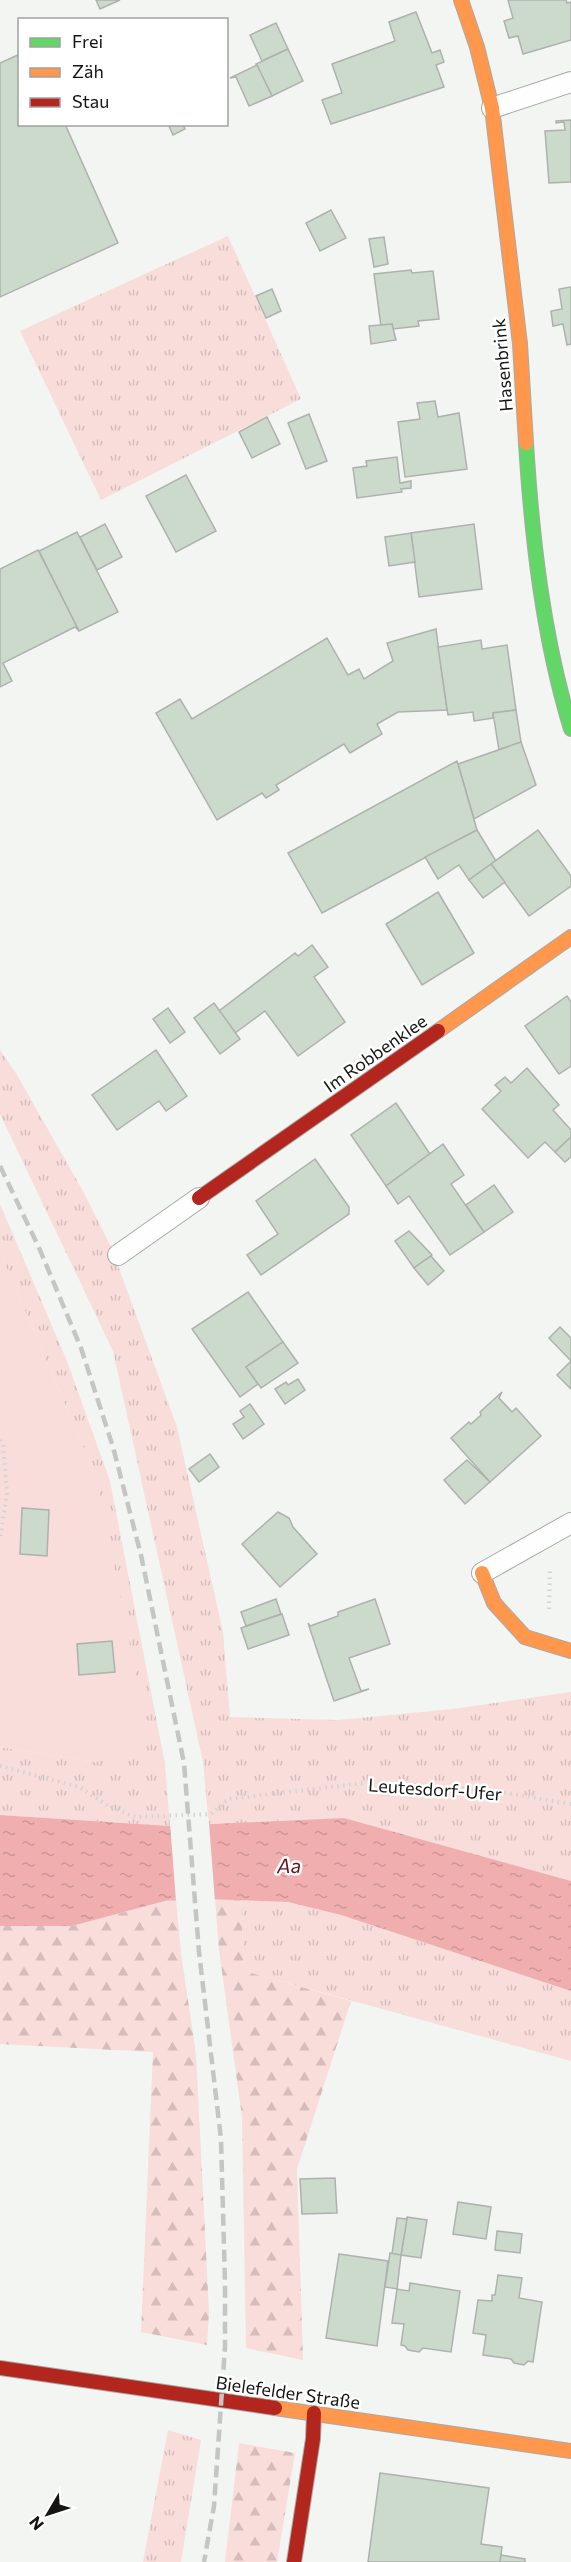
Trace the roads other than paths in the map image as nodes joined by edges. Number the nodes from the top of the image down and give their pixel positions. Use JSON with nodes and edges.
{"nodes":[{"id":1,"x":461,"y":0,"type":"edge"},
{"id":2,"x":571,"y":82,"type":"edge"},
{"id":3,"x":492,"y":108,"type":"junction"},
{"id":4,"x":571,"y":729,"type":"edge"},
{"id":5,"x":571,"y":937,"type":"edge"},
{"id":6,"x":199,"y":1198,"type":"joint"},
{"id":7,"x":118,"y":1255,"type":"dead end"},
{"id":8,"x":563,"y":1527,"type":"edge"},
{"id":9,"x":482,"y":1573,"type":"joint"},
{"id":10,"x":568,"y":1651,"type":"edge"},
{"id":11,"x":0,"y":2368,"type":"edge"},
{"id":12,"x":314,"y":2414,"type":"junction"},
{"id":13,"x":571,"y":2451,"type":"edge"},
{"id":14,"x":294,"y":2562,"type":"edge"}],
"edges":[{"from":1,"to":3,"type":"street","name":"Hasenbrink"},
{"from":2,"to":3,"type":"lane"},
{"from":3,"to":4,"type":"street","name":"Hasenbrink"},
{"from":5,"to":6,"type":"street","name":"Im Robbenklee"},
{"from":6,"to":7,"type":"lane"},
{"from":8,"to":9,"type":"lane"},
{"from":9,"to":10,"type":"street"},
{"from":11,"to":12,"type":"street","name":"Bielefelder Straße"},
{"from":12,"to":13,"type":"street","name":"Bielefelder Straße"},
{"from":12,"to":14,"type":"street"}]}
